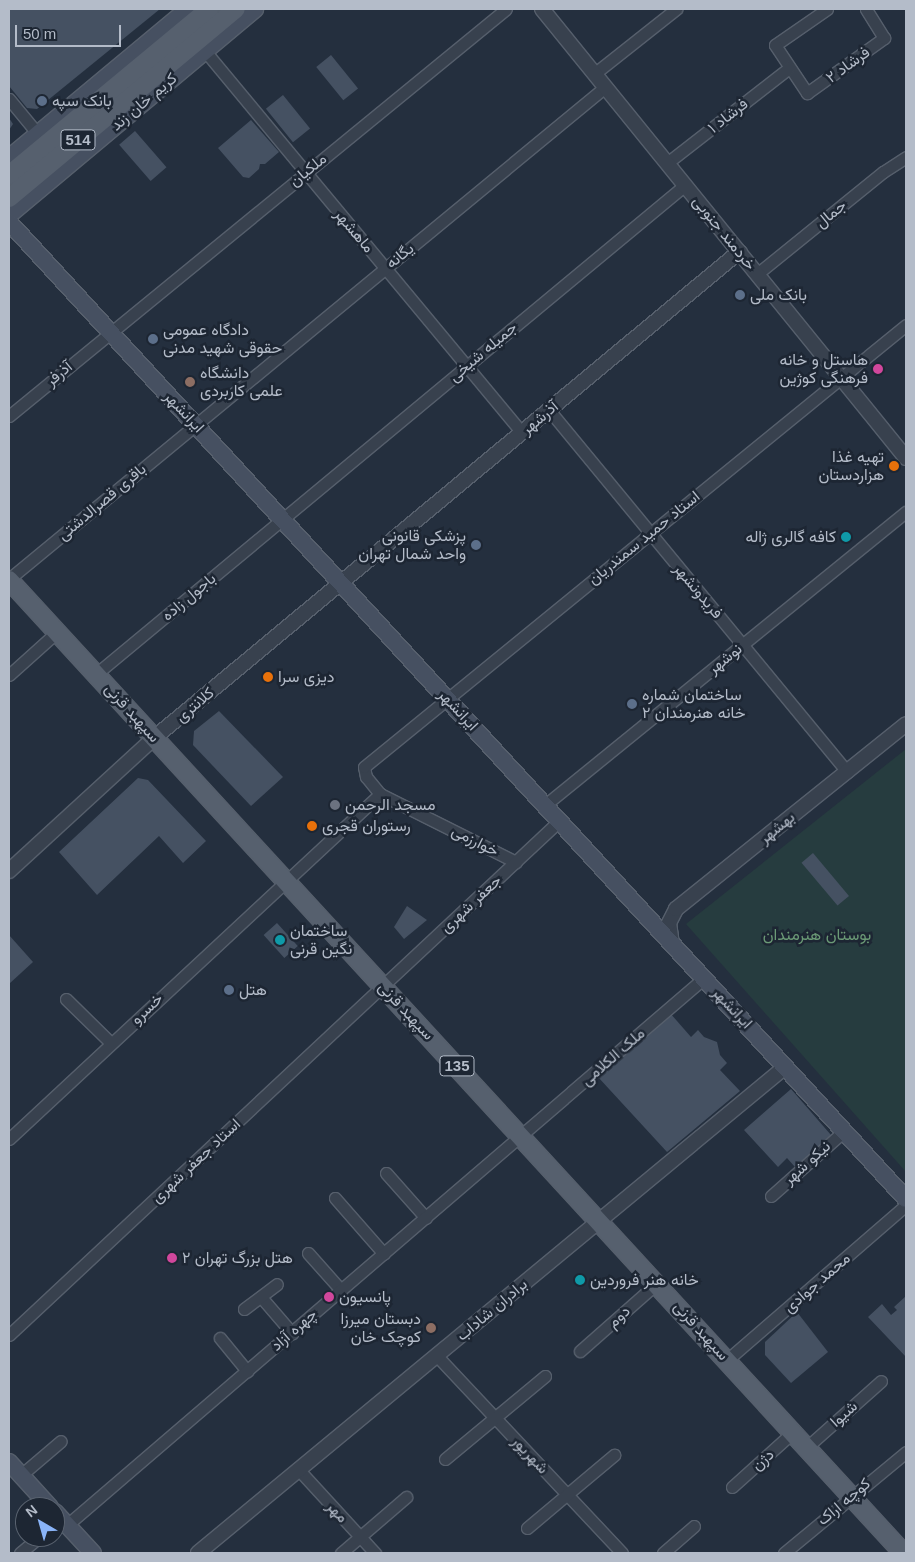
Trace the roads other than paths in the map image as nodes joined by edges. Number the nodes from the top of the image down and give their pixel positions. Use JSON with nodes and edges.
{"nodes":[{"id":1,"x":188,"y":9,"type":"edge"},
{"id":2,"x":209,"y":9,"type":"edge"},
{"id":3,"x":236,"y":9,"type":"edge"},
{"id":4,"x":255,"y":9,"type":"edge"},
{"id":5,"x":506,"y":9,"type":"edge"},
{"id":6,"x":542,"y":9,"type":"edge"},
{"id":7,"x":676,"y":9,"type":"edge"},
{"id":8,"x":826,"y":9,"type":"edge"},
{"id":9,"x":866,"y":9,"type":"edge"},
{"id":10,"x":205,"y":52,"type":"junction"},
{"id":11,"x":789,"y":68,"type":"junction"},
{"id":12,"x":594,"y":74,"type":"junction"},
{"id":13,"x":141,"y":76,"type":"junction"},
{"id":14,"x":605,"y":87,"type":"junction"},
{"id":15,"x":9,"y":99,"type":"edge"},
{"id":16,"x":38,"y":134,"type":"junction"},
{"id":17,"x":906,"y":157,"type":"edge"},
{"id":18,"x":9,"y":158,"type":"edge"},
{"id":19,"x":667,"y":163,"type":"junction"},
{"id":20,"x":305,"y":172,"type":"junction"},
{"id":21,"x":9,"y":175,"type":"edge"},
{"id":22,"x":685,"y":185,"type":"junction"},
{"id":23,"x":9,"y":198,"type":"edge"},
{"id":24,"x":9,"y":215,"type":"edge"},
{"id":25,"x":9,"y":222,"type":"edge"},
{"id":26,"x":739,"y":252,"type":"junction"},
{"id":27,"x":385,"y":268,"type":"junction"},
{"id":28,"x":757,"y":274,"type":"junction"},
{"id":29,"x":906,"y":325,"type":"edge"},
{"id":30,"x":109,"y":331,"type":"junction"},
{"id":31,"x":467,"y":366,"type":"junction"},
{"id":32,"x":841,"y":378,"type":"junction"},
{"id":33,"x":549,"y":410,"type":"junction"},
{"id":34,"x":9,"y":416,"type":"edge"},
{"id":35,"x":195,"y":425,"type":"junction"},
{"id":36,"x":522,"y":433,"type":"junction"},
{"id":37,"x":906,"y":458,"type":"edge"},
{"id":38,"x":906,"y":512,"type":"edge"},
{"id":39,"x":282,"y":520,"type":"junction"},
{"id":40,"x":650,"y":533,"type":"junction"},
{"id":41,"x":9,"y":580,"type":"edge"},
{"id":42,"x":341,"y":584,"type":"junction"},
{"id":43,"x":58,"y":631,"type":"junction"},
{"id":44,"x":743,"y":645,"type":"junction"},
{"id":45,"x":96,"y":674,"type":"junction"},
{"id":46,"x":9,"y":675,"type":"edge"},
{"id":47,"x":447,"y":698,"type":"junction"},
{"id":48,"x":906,"y":724,"type":"edge"},
{"id":49,"x":154,"y":738,"type":"junction"},
{"id":50,"x":847,"y":772,"type":"junction"},
{"id":51,"x":380,"y":794,"type":"junction"},
{"id":52,"x":545,"y":805,"type":"junction"},
{"id":53,"x":559,"y":821,"type":"junction"},
{"id":54,"x":516,"y":862,"type":"junction"},
{"id":55,"x":9,"y":871,"type":"edge"},
{"id":56,"x":285,"y":879,"type":"junction"},
{"id":57,"x":672,"y":944,"type":"junction"},
{"id":58,"x":704,"y":978,"type":"junction"},
{"id":59,"x":383,"y":986,"type":"junction"},
{"id":60,"x":66,"y":998,"type":"dead end"},
{"id":61,"x":110,"y":1043,"type":"junction"},
{"id":62,"x":786,"y":1067,"type":"junction"},
{"id":63,"x":844,"y":1131,"type":"junction"},
{"id":64,"x":522,"y":1136,"type":"junction"},
{"id":65,"x":9,"y":1139,"type":"edge"},
{"id":66,"x":386,"y":1173,"type":"dead end"},
{"id":67,"x":771,"y":1196,"type":"dead end"},
{"id":68,"x":335,"y":1198,"type":"dead end"},
{"id":69,"x":906,"y":1199,"type":"edge"},
{"id":70,"x":906,"y":1205,"type":"edge"},
{"id":71,"x":426,"y":1218,"type":"junction"},
{"id":72,"x":600,"y":1220,"type":"junction"},
{"id":73,"x":308,"y":1253,"type":"dead end"},
{"id":74,"x":384,"y":1254,"type":"junction"},
{"id":75,"x":657,"y":1283,"type":"junction"},
{"id":76,"x":277,"y":1284,"type":"dead end"},
{"id":77,"x":341,"y":1290,"type":"junction"},
{"id":78,"x":260,"y":1296,"type":"junction"},
{"id":79,"x":244,"y":1309,"type":"dead end"},
{"id":80,"x":292,"y":1333,"type":"junction"},
{"id":81,"x":9,"y":1335,"type":"edge"},
{"id":82,"x":220,"y":1338,"type":"dead end"},
{"id":83,"x":580,"y":1351,"type":"dead end"},
{"id":84,"x":437,"y":1356,"type":"junction"},
{"id":85,"x":727,"y":1360,"type":"junction"},
{"id":86,"x":247,"y":1370,"type":"junction"},
{"id":87,"x":546,"y":1376,"type":"dead end"},
{"id":88,"x":881,"y":1381,"type":"dead end"},
{"id":89,"x":495,"y":1418,"type":"junction"},
{"id":90,"x":793,"y":1432,"type":"junction"},
{"id":91,"x":60,"y":1441,"type":"dead end"},
{"id":92,"x":807,"y":1447,"type":"junction"},
{"id":93,"x":906,"y":1452,"type":"edge"},
{"id":94,"x":614,"y":1455,"type":"dead end"},
{"id":95,"x":445,"y":1459,"type":"dead end"},
{"id":96,"x":9,"y":1462,"type":"edge"},
{"id":97,"x":299,"y":1470,"type":"junction"},
{"id":98,"x":21,"y":1476,"type":"junction"},
{"id":99,"x":732,"y":1486,"type":"dead end"},
{"id":100,"x":567,"y":1495,"type":"junction"},
{"id":101,"x":852,"y":1496,"type":"junction"},
{"id":102,"x":40,"y":1497,"type":"edge"},
{"id":103,"x":406,"y":1497,"type":"dead end"},
{"id":104,"x":65,"y":1512,"type":"edge"},
{"id":105,"x":65,"y":1524,"type":"edge"},
{"id":106,"x":694,"y":1526,"type":"dead end"},
{"id":107,"x":527,"y":1528,"type":"dead end"},
{"id":108,"x":360,"y":1537,"type":"junction"},
{"id":109,"x":93,"y":1553,"type":"edge"},
{"id":110,"x":198,"y":1553,"type":"edge"},
{"id":111,"x":341,"y":1553,"type":"edge"},
{"id":112,"x":375,"y":1553,"type":"edge"},
{"id":113,"x":622,"y":1553,"type":"edge"},
{"id":114,"x":663,"y":1553,"type":"edge"},
{"id":115,"x":784,"y":1553,"type":"edge"},
{"id":116,"x":903,"y":1553,"type":"edge"}],
"edges":[{"from":1,"to":16,"type":"main road"},
{"from":2,"to":13,"type":"main road","name":"کریم خان زند","number":"514"},
{"from":3,"to":13,"type":"main road","name":"کریم خان زند","number":"514"},
{"from":4,"to":10,"type":"main road","name":"کریم خان زند"},
{"from":5,"to":20,"type":"street","name":"ملکیان"},
{"from":6,"to":12,"type":"street","name":"خردمند جنوبی"},
{"from":7,"to":12,"type":"street"},
{"from":8,"to":11,"type":"street"},
{"from":9,"to":11,"type":"street","name":"فرشاد ۲"},
{"from":10,"to":20,"type":"street","name":"ماهشهر"},
{"from":10,"to":24,"type":"main road","name":"کریم خان زند"},
{"from":11,"to":19,"type":"street","name":"فرشاد ۱"},
{"from":12,"to":14,"type":"street","name":"خردمند جنوبی"},
{"from":13,"to":21,"type":"main road","name":"کریم خان زند","number":"514"},
{"from":13,"to":23,"type":"main road","name":"کریم خان زند","number":"514"},
{"from":14,"to":19,"type":"street","name":"خردمند جنوبی"},
{"from":14,"to":27,"type":"street","name":"یگانه"},
{"from":15,"to":16,"type":"street"},
{"from":16,"to":18,"type":"main road"},
{"from":17,"to":28,"type":"street","name":"جمال"},
{"from":19,"to":22,"type":"street","name":"خردمند جنوبی"},
{"from":20,"to":27,"type":"street","name":"ماهشهر"},
{"from":20,"to":30,"type":"street","name":"ملکیان"},
{"from":22,"to":26,"type":"street","name":"خردمند جنوبی"},
{"from":22,"to":31,"type":"street","name":"جمیله شیخی"},
{"from":25,"to":30,"type":"main road","name":"ایرانشهر"},
{"from":26,"to":28,"type":"street","name":"خردمند جنوبی"},
{"from":26,"to":33,"type":"street","name":"آذرشهر"},
{"from":27,"to":31,"type":"street","name":"ماهشهر"},
{"from":27,"to":35,"type":"street","name":"یگانه"},
{"from":28,"to":32,"type":"street","name":"خردمند جنوبی"},
{"from":29,"to":32,"type":"street","name":"استاد حمید سمندریان"},
{"from":30,"to":34,"type":"street","name":"آذرفر"},
{"from":30,"to":35,"type":"main road","name":"ایرانشهر"},
{"from":31,"to":36,"type":"street","name":"ماهشهر"},
{"from":31,"to":39,"type":"street","name":"جمیله شیخی"},
{"from":32,"to":37,"type":"street","name":"خردمند جنوبی"},
{"from":32,"to":40,"type":"street","name":"استاد حمید سمندریان"},
{"from":33,"to":36,"type":"street","name":"آذرشهر"},
{"from":33,"to":40,"type":"street","name":"فریدونشهر"},
{"from":35,"to":39,"type":"main road","name":"ایرانشهر"},
{"from":35,"to":41,"type":"street","name":"باقری قصرالدشتی"},
{"from":36,"to":42,"type":"street","name":"آذرشهر"},
{"from":38,"to":44,"type":"street","name":"نوشهر"},
{"from":39,"to":42,"type":"main road","name":"ایرانشهر"},
{"from":39,"to":45,"type":"street","name":"باجول زاده"},
{"from":40,"to":44,"type":"street","name":"فریدونشهر"},
{"from":40,"to":47,"type":"street","name":"استاد حمید سمندریان"},
{"from":41,"to":43,"type":"main road","name":"سپهبد قرنی","number":"135"},
{"from":42,"to":47,"type":"main road","name":"ایرانشهر"},
{"from":42,"to":49,"type":"street","name":"کلانتری"},
{"from":43,"to":45,"type":"main road","name":"سپهبد قرنی","number":"135"},
{"from":43,"to":46,"type":"street"},
{"from":44,"to":50,"type":"street","name":"فریدونشهر"},
{"from":44,"to":52,"type":"street","name":"نوشهر"},
{"from":45,"to":49,"type":"main road","name":"سپهبد قرنی","number":"135"},
{"from":47,"to":51,"type":"street","name":"استاد حمید سمندریان"},
{"from":47,"to":52,"type":"main road","name":"ایرانشهر"},
{"from":48,"to":50,"type":"street","name":"بهشهر"},
{"from":49,"to":55,"type":"street","name":"کلانتری"},
{"from":49,"to":56,"type":"main road","name":"سپهبد قرنی","number":"135"},
{"from":50,"to":57,"type":"street","name":"بهشهر"},
{"from":51,"to":54,"type":"street","name":"خوارزمی"},
{"from":51,"to":56,"type":"street","name":"خسرو"},
{"from":52,"to":53,"type":"main road","name":"ایرانشهر"},
{"from":53,"to":54,"type":"street","name":"جعفر شهری"},
{"from":53,"to":57,"type":"main road","name":"ایرانشهر"},
{"from":54,"to":59,"type":"street","name":"جعفر شهری"},
{"from":56,"to":59,"type":"main road","name":"سپهبد قرنی","number":"135"},
{"from":56,"to":61,"type":"street","name":"خسرو"},
{"from":57,"to":58,"type":"main road","name":"ایرانشهر"},
{"from":58,"to":62,"type":"main road","name":"ایرانشهر"},
{"from":58,"to":64,"type":"street","name":"ملک الکلامی"},
{"from":59,"to":64,"type":"main road","name":"سپهبد قرنی","number":"135"},
{"from":59,"to":81,"type":"street","name":"استاد جعفر شهری"},
{"from":60,"to":61,"type":"street"},
{"from":61,"to":65,"type":"street","name":"خسرو"},
{"from":62,"to":63,"type":"main road","name":"ایرانشهر"},
{"from":62,"to":72,"type":"street","name":"برادران شاداب"},
{"from":63,"to":67,"type":"street","name":"نیکو شهر"},
{"from":63,"to":69,"type":"main road","name":"ایرانشهر"},
{"from":64,"to":71,"type":"street","name":"چهره آزاد"},
{"from":64,"to":72,"type":"main road","name":"سپهبد قرنی","number":"135"},
{"from":66,"to":71,"type":"street"},
{"from":68,"to":74,"type":"street"},
{"from":70,"to":85,"type":"street","name":"محمد جوادی"},
{"from":71,"to":74,"type":"street","name":"چهره آزاد"},
{"from":72,"to":75,"type":"main road","name":"سپهبد قرنی","number":"135"},
{"from":72,"to":84,"type":"street","name":"برادران شاداب"},
{"from":73,"to":77,"type":"street"},
{"from":74,"to":77,"type":"street","name":"چهره آزاد"},
{"from":75,"to":83,"type":"street","name":"دوم"},
{"from":75,"to":85,"type":"main road","name":"سپهبد قرنی","number":"135"},
{"from":76,"to":78,"type":"street"},
{"from":77,"to":80,"type":"street","name":"چهره آزاد"},
{"from":78,"to":79,"type":"street"},
{"from":78,"to":80,"type":"street"},
{"from":80,"to":86,"type":"street","name":"چهره آزاد"},
{"from":82,"to":86,"type":"street"},
{"from":84,"to":89,"type":"street","name":"شهریور"},
{"from":84,"to":97,"type":"street","name":"برادران شاداب"},
{"from":85,"to":90,"type":"main road","name":"سپهبد قرنی","number":"135"},
{"from":86,"to":104,"type":"street","name":"چهره آزاد"},
{"from":87,"to":89,"type":"street"},
{"from":88,"to":92,"type":"street","name":"شیوا"},
{"from":89,"to":95,"type":"street"},
{"from":89,"to":100,"type":"street","name":"شهریور"},
{"from":90,"to":92,"type":"main road","name":"سپهبد قرنی","number":"135"},
{"from":90,"to":99,"type":"street","name":"دژن"},
{"from":91,"to":98,"type":"street"},
{"from":92,"to":101,"type":"main road","name":"سپهبد قرنی","number":"135"},
{"from":93,"to":101,"type":"street","name":"کوچه اراک"},
{"from":94,"to":100,"type":"street"},
{"from":96,"to":98,"type":"main road"},
{"from":97,"to":108,"type":"street","name":"مهر"},
{"from":97,"to":110,"type":"street","name":"برادران شاداب"},
{"from":98,"to":102,"type":"main road"},
{"from":100,"to":107,"type":"street"},
{"from":100,"to":113,"type":"street","name":"شهریور"},
{"from":101,"to":115,"type":"street","name":"کوچه اراک"},
{"from":101,"to":116,"type":"main road","name":"سپهبد قرنی","number":"135"},
{"from":103,"to":108,"type":"street"},
{"from":105,"to":109,"type":"main road"},
{"from":106,"to":114,"type":"street"},
{"from":108,"to":111,"type":"street"},
{"from":108,"to":112,"type":"street","name":"مهر"}]}
